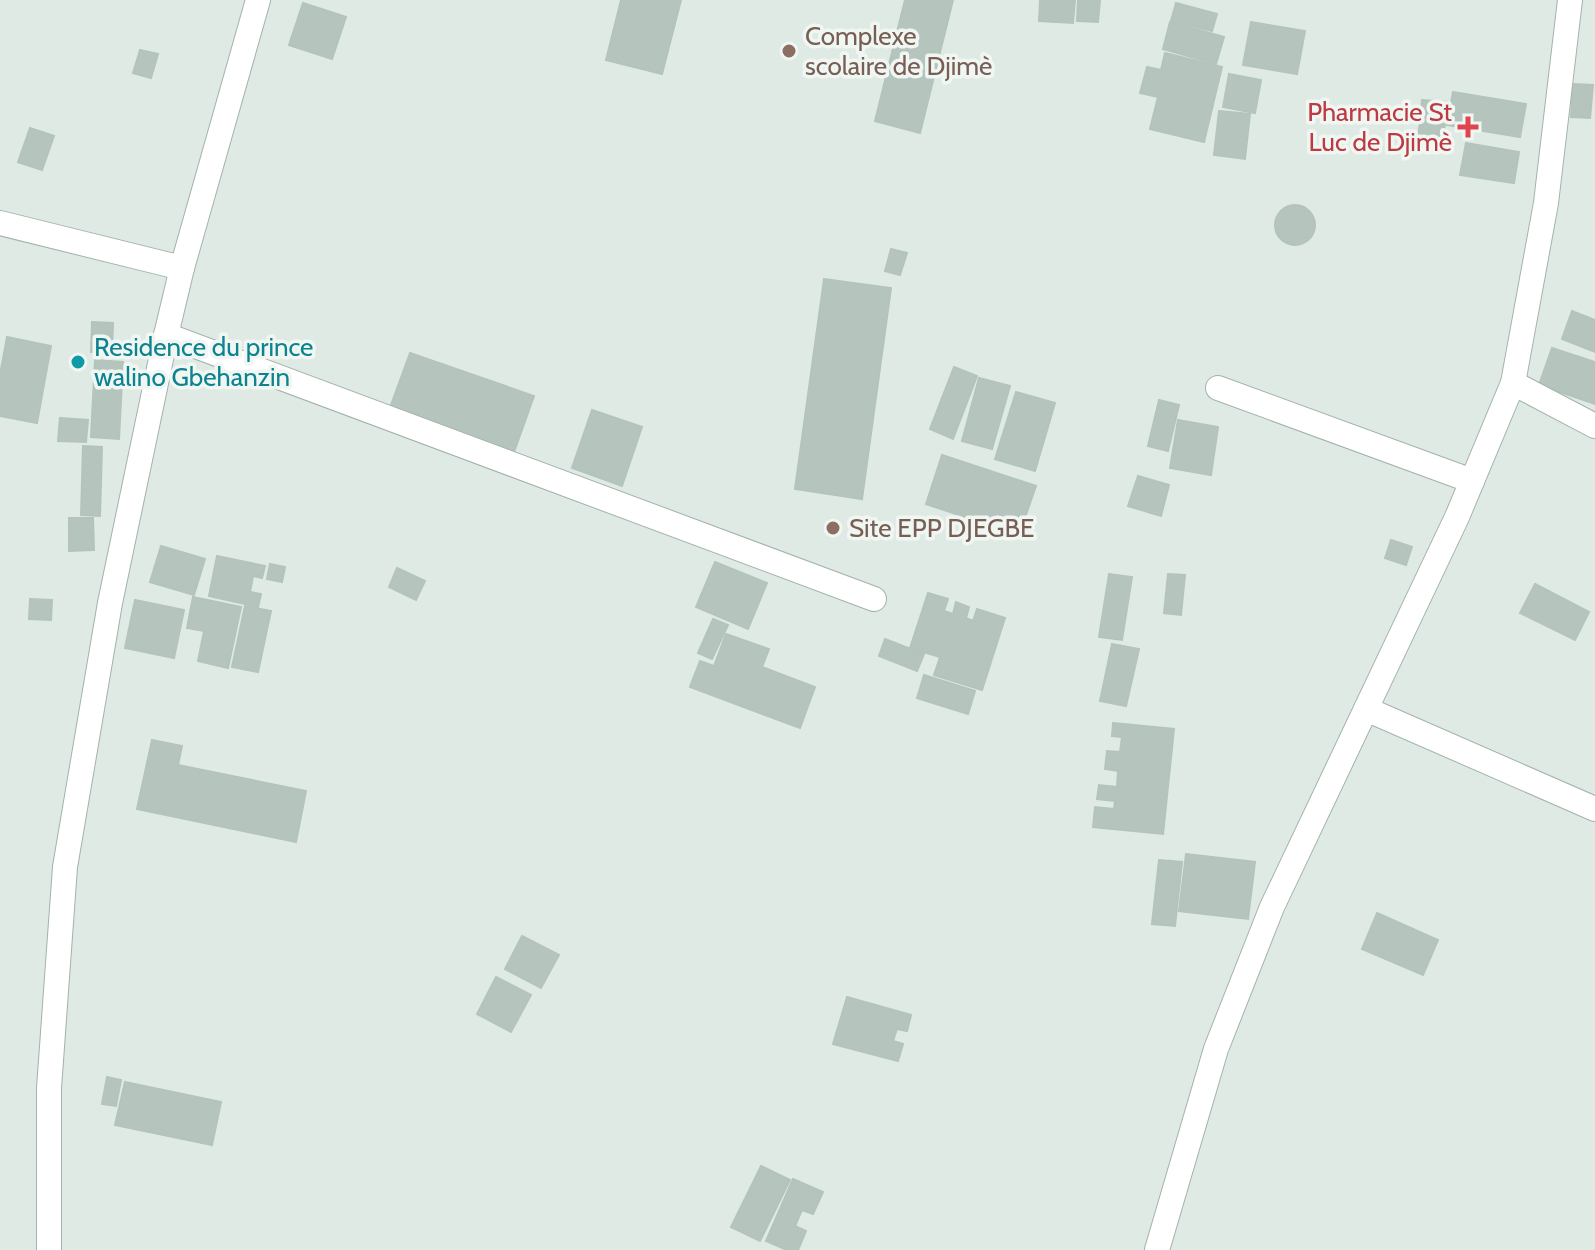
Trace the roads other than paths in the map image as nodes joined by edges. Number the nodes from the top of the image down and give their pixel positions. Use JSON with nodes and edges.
{"nodes":[{"id":1,"x":258,"y":0,"type":"edge"},
{"id":2,"x":1570,"y":0,"type":"edge"},
{"id":3,"x":0,"y":223,"type":"edge"},
{"id":4,"x":182,"y":268,"type":"junction"},
{"id":5,"x":166,"y":335,"type":"junction"},
{"id":6,"x":1513,"y":383,"type":"junction"},
{"id":7,"x":1218,"y":388,"type":"dead end"},
{"id":8,"x":1595,"y":426,"type":"edge"},
{"id":9,"x":1472,"y":481,"type":"junction"},
{"id":10,"x":874,"y":599,"type":"dead end"},
{"id":11,"x":1366,"y":709,"type":"junction"},
{"id":12,"x":1595,"y":809,"type":"edge"},
{"id":13,"x":49,"y":1250,"type":"edge"},
{"id":14,"x":1157,"y":1250,"type":"edge"}],
"edges":[{"from":1,"to":4,"type":"street"},
{"from":2,"to":6,"type":"street"},
{"from":3,"to":4,"type":"street"},
{"from":4,"to":5,"type":"street"},
{"from":5,"to":10,"type":"street"},
{"from":5,"to":13,"type":"street"},
{"from":6,"to":8,"type":"street"},
{"from":6,"to":9,"type":"street"},
{"from":7,"to":9,"type":"street"},
{"from":9,"to":11,"type":"street"},
{"from":11,"to":12,"type":"street"},
{"from":11,"to":14,"type":"street"}]}
